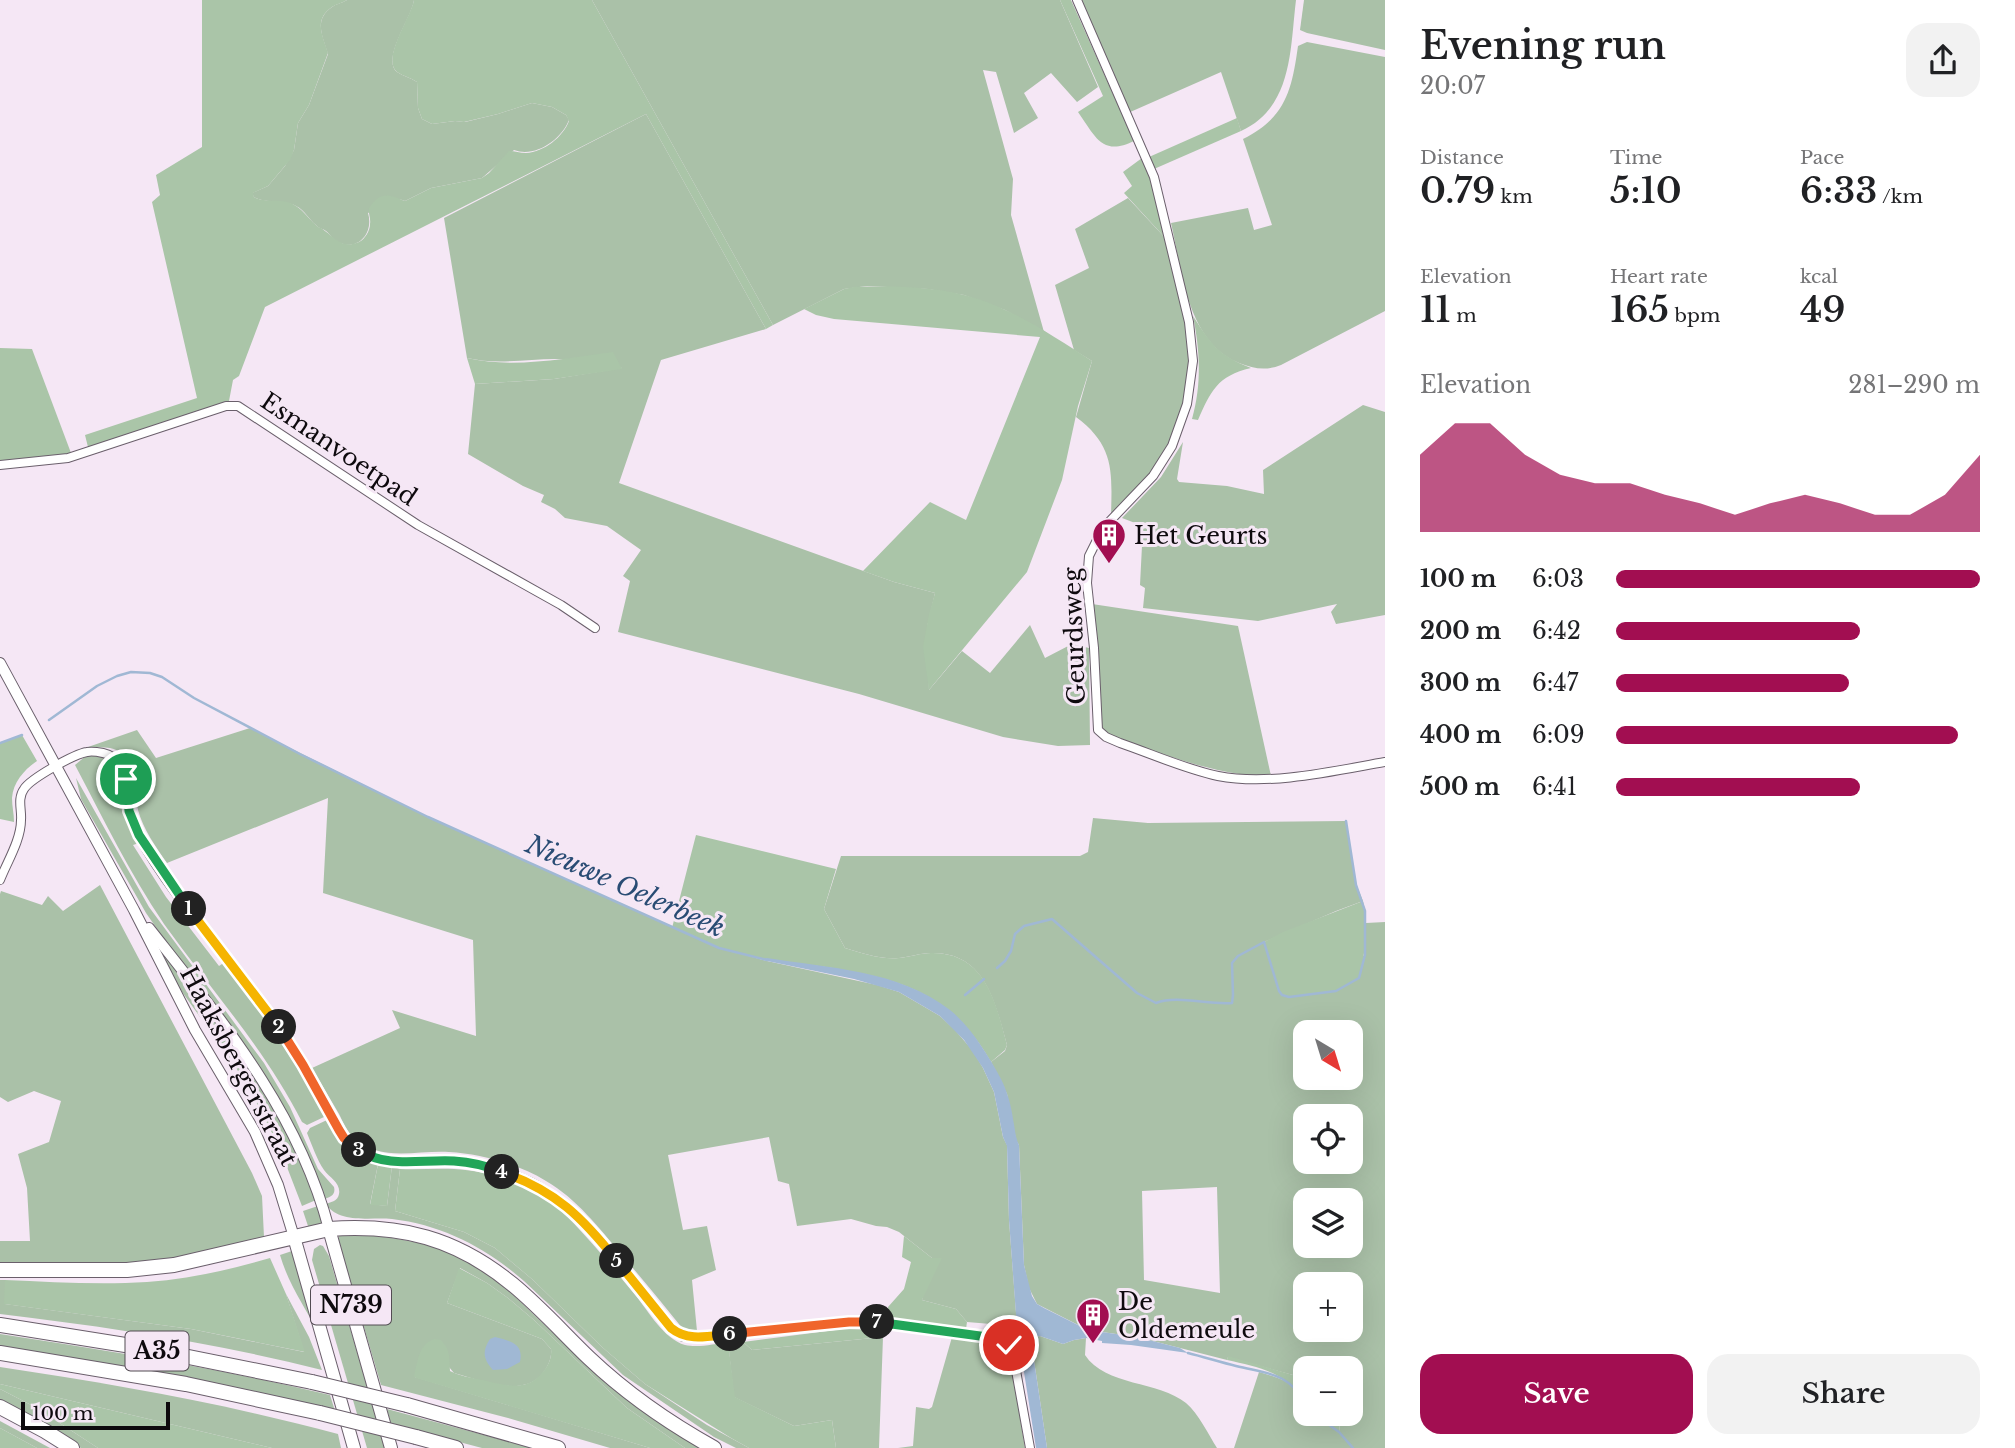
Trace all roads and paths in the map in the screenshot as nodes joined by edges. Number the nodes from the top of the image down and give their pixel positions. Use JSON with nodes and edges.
{"nodes":[{"id":1,"x":1077,"y":0,"type":"edge"},
{"id":2,"x":0,"y":465,"type":"edge"},
{"id":3,"x":595,"y":628,"type":"dead end"},
{"id":4,"x":0,"y":663,"type":"edge"},
{"id":5,"x":1385,"y":762,"type":"edge"},
{"id":6,"x":56,"y":766,"type":"junction"},
{"id":7,"x":0,"y":880,"type":"edge"},
{"id":8,"x":134,"y":910,"type":"junction"},
{"id":9,"x":329,"y":1229,"type":"junction"},
{"id":10,"x":294,"y":1237,"type":"junction"},
{"id":11,"x":0,"y":1270,"type":"edge"},
{"id":12,"x":0,"y":1325,"type":"edge"},
{"id":13,"x":0,"y":1353,"type":"edge"},
{"id":14,"x":0,"y":1407,"type":"edge"},
{"id":15,"x":72,"y":1448,"type":"edge"},
{"id":16,"x":354,"y":1448,"type":"edge"},
{"id":17,"x":391,"y":1448,"type":"edge"},
{"id":18,"x":456,"y":1448,"type":"edge"},
{"id":19,"x":558,"y":1448,"type":"edge"},
{"id":20,"x":715,"y":1448,"type":"edge"},
{"id":21,"x":1030,"y":1448,"type":"edge"}],
"edges":[{"from":1,"to":5,"type":"street","name":"Geurdsweg"},
{"from":2,"to":3,"type":"street","name":"Esmanvoetpad"},
{"from":4,"to":6,"type":"main road","name":"Haaksbergerstraat","number":"N739"},
{"from":6,"to":7,"type":"street"},
{"from":6,"to":8,"type":"main road","name":"Haaksbergerstraat","number":"N739"},
{"from":6,"to":21,"type":"street"},
{"from":8,"to":9,"type":"main road","name":"Haaksbergerstraat","number":"N739"},
{"from":8,"to":10,"type":"main road","name":"Haaksbergerstraat","number":"N739"},
{"from":9,"to":10,"type":"highway"},
{"from":9,"to":17,"type":"main road","name":"Haaksbergerstraat","number":"N739"},
{"from":9,"to":20,"type":"highway"},
{"from":10,"to":11,"type":"highway"},
{"from":10,"to":16,"type":"main road","name":"Haaksbergerstraat","number":"N739"},
{"from":12,"to":19,"type":"highway","number":"A35","bridge":true},
{"from":13,"to":18,"type":"highway","number":"A35","bridge":true},
{"from":14,"to":15,"type":"highway"}]}
